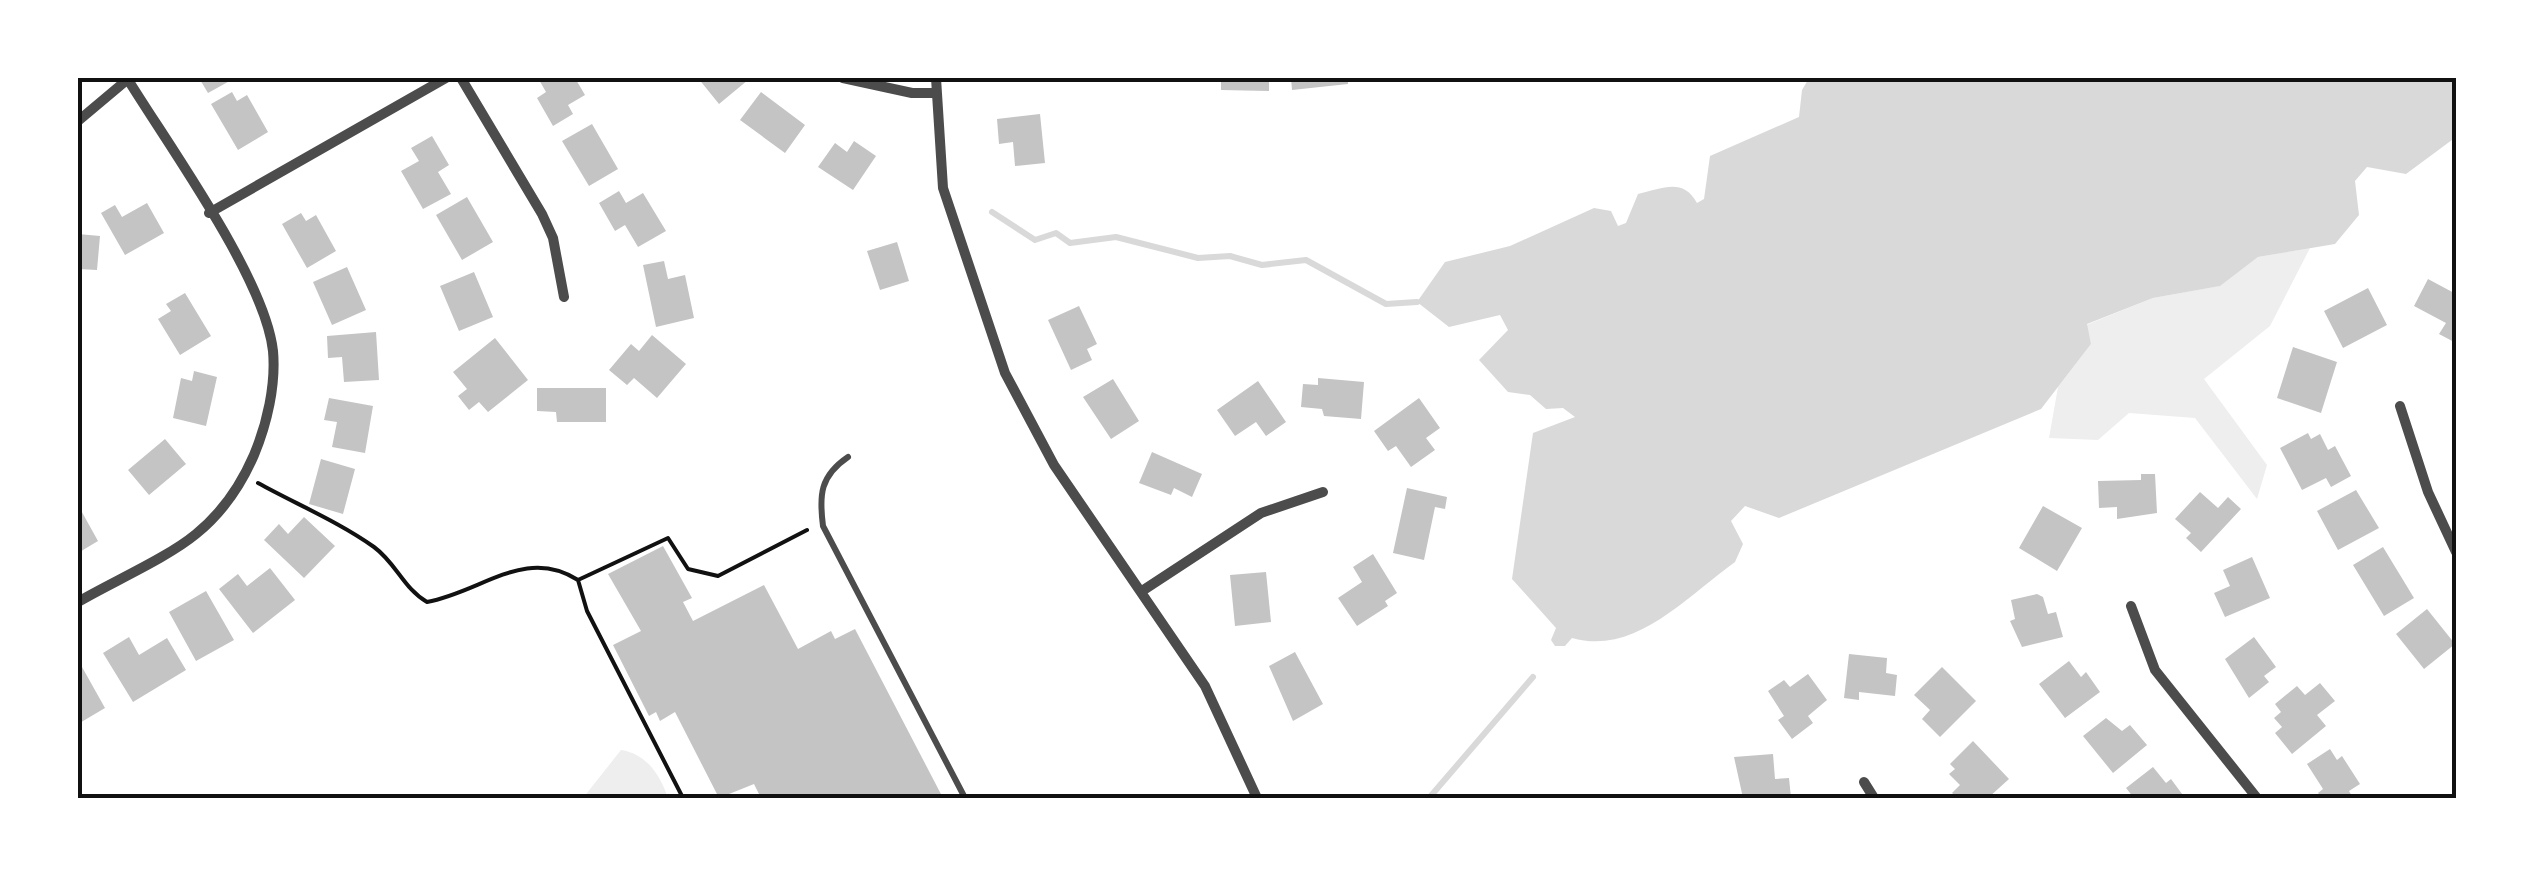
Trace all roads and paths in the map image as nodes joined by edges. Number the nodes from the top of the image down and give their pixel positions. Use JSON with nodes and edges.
{"nodes":[{"id":1,"x":128,"y":78,"type":"edge"},
{"id":2,"x":446,"y":78,"type":"edge"},
{"id":3,"x":461,"y":78,"type":"edge"},
{"id":4,"x":843,"y":78,"type":"edge"},
{"id":5,"x":936,"y":78,"type":"edge"},
{"id":6,"x":935,"y":93,"type":"junction"},
{"id":7,"x":78,"y":121,"type":"edge"},
{"id":8,"x":209,"y":213,"type":"junction"},
{"id":9,"x":564,"y":297,"type":"dead end"},
{"id":10,"x":2400,"y":406,"type":"dead end"},
{"id":11,"x":848,"y":457,"type":"dead end"},
{"id":12,"x":245,"y":476,"type":"junction"},
{"id":13,"x":1324,"y":492,"type":"dead end"},
{"id":14,"x":806,"y":530,"type":"dead end"},
{"id":15,"x":2456,"y":552,"type":"edge"},
{"id":16,"x":578,"y":580,"type":"junction"},
{"id":17,"x":1142,"y":591,"type":"junction"},
{"id":18,"x":78,"y":602,"type":"edge"},
{"id":19,"x":2131,"y":606,"type":"dead end"},
{"id":20,"x":1864,"y":782,"type":"dead end"},
{"id":21,"x":683,"y":798,"type":"edge"},
{"id":22,"x":965,"y":798,"type":"edge"},
{"id":23,"x":1258,"y":798,"type":"edge"},
{"id":24,"x":1874,"y":798,"type":"edge"},
{"id":25,"x":2257,"y":798,"type":"edge"}],
"edges":[{"from":1,"to":7,"type":"street"},
{"from":1,"to":8,"type":"street"},
{"from":2,"to":8,"type":"street"},
{"from":3,"to":9,"type":"street"},
{"from":4,"to":6,"type":"street"},
{"from":5,"to":6,"type":"street"},
{"from":6,"to":17,"type":"street"},
{"from":8,"to":12,"type":"street"},
{"from":10,"to":15,"type":"street"},
{"from":11,"to":22,"type":"lane"},
{"from":12,"to":16,"type":"path"},
{"from":12,"to":18,"type":"street"},
{"from":13,"to":17,"type":"street"},
{"from":14,"to":16,"type":"path"},
{"from":16,"to":21,"type":"path"},
{"from":17,"to":23,"type":"street"},
{"from":19,"to":25,"type":"street"},
{"from":20,"to":24,"type":"street"}]}
